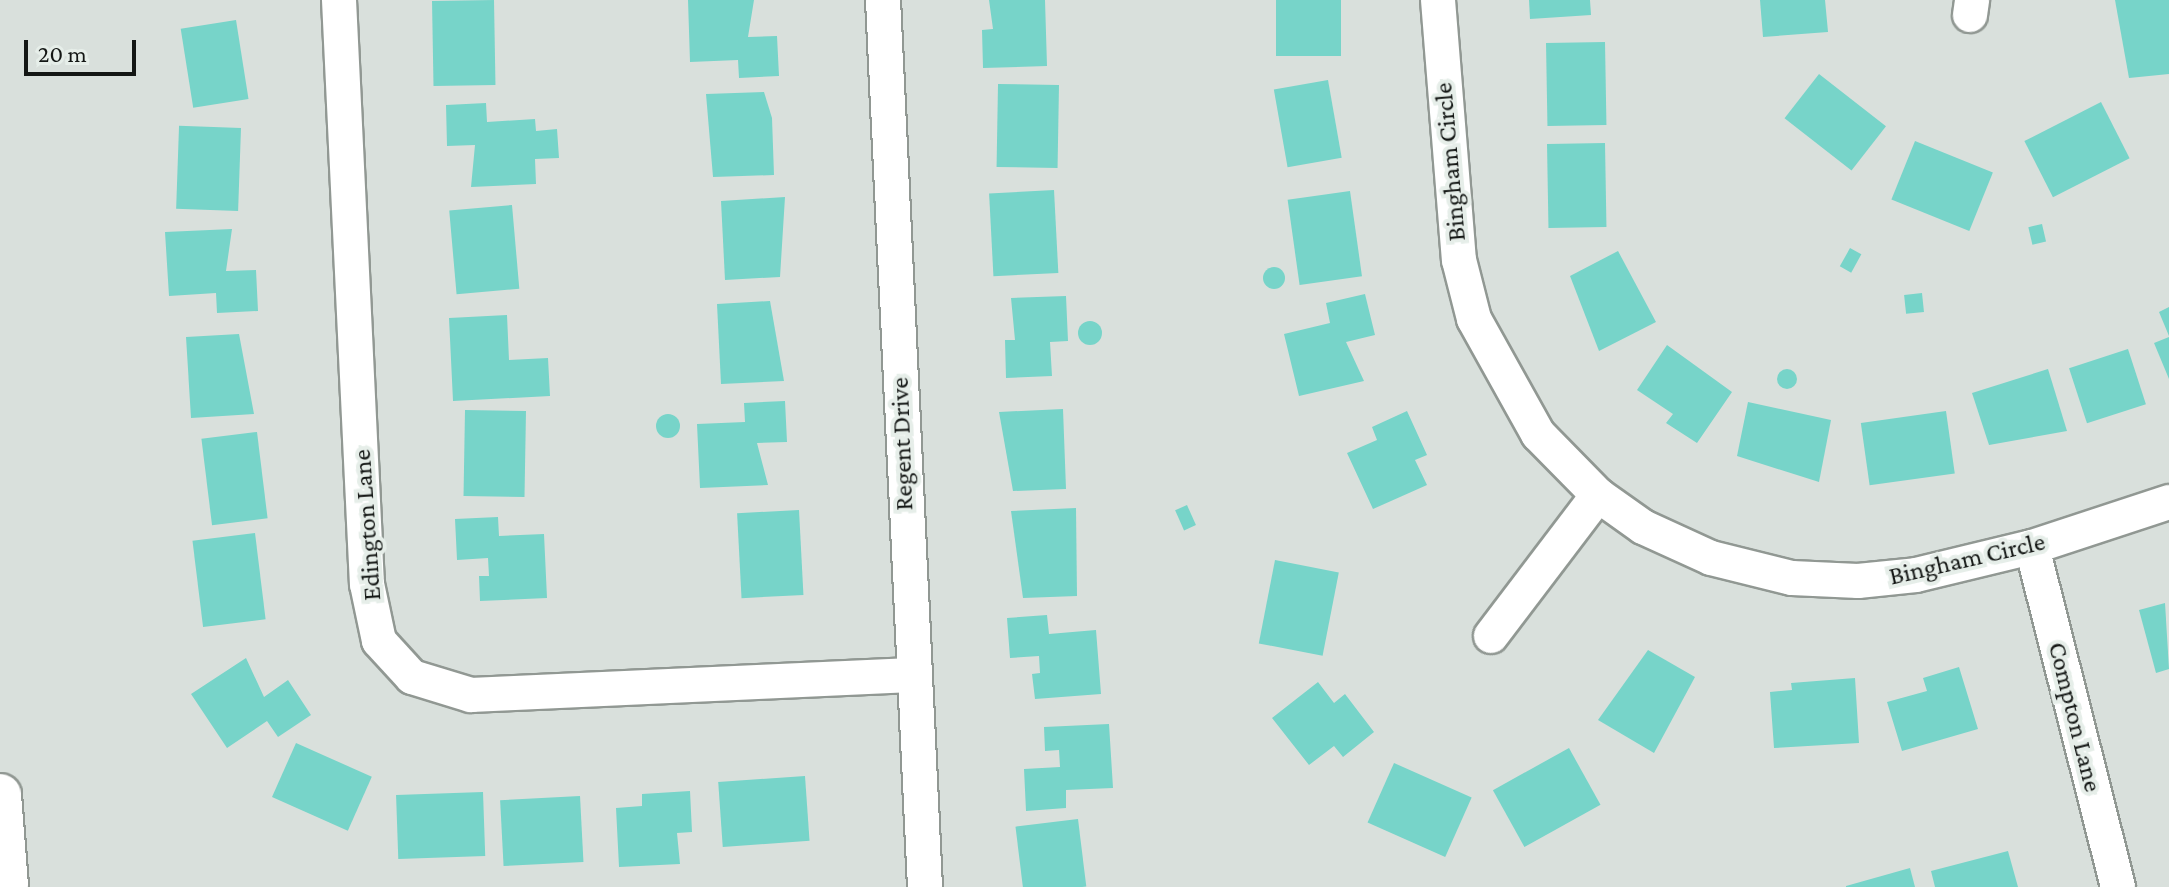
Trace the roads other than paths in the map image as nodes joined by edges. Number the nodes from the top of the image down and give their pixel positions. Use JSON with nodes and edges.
{"nodes":[{"id":1,"x":339,"y":0,"type":"edge"},
{"id":2,"x":883,"y":0,"type":"edge"},
{"id":3,"x":1438,"y":0,"type":"edge"},
{"id":4,"x":1598,"y":495,"type":"junction"},
{"id":5,"x":2169,"y":502,"type":"edge"},
{"id":6,"x":2032,"y":547,"type":"junction"},
{"id":7,"x":1491,"y":636,"type":"dead end"},
{"id":8,"x":912,"y":675,"type":"junction"},
{"id":9,"x":0,"y":795,"type":"edge"},
{"id":10,"x":7,"y":887,"type":"edge"},
{"id":11,"x":925,"y":887,"type":"edge"},
{"id":12,"x":2118,"y":887,"type":"edge"}],
"edges":[{"from":1,"to":8,"type":"street","name":"Edington Lane"},
{"from":2,"to":8,"type":"street","name":"Regent Drive"},
{"from":3,"to":4,"type":"street","name":"Bingham Circle"},
{"from":4,"to":6,"type":"street","name":"Bingham Circle"},
{"from":4,"to":7,"type":"street"},
{"from":5,"to":6,"type":"street","name":"Bingham Circle"},
{"from":6,"to":12,"type":"street","name":"Compton Lane"},
{"from":8,"to":11,"type":"street","name":"Regent Drive"},
{"from":9,"to":10,"type":"street"}]}
